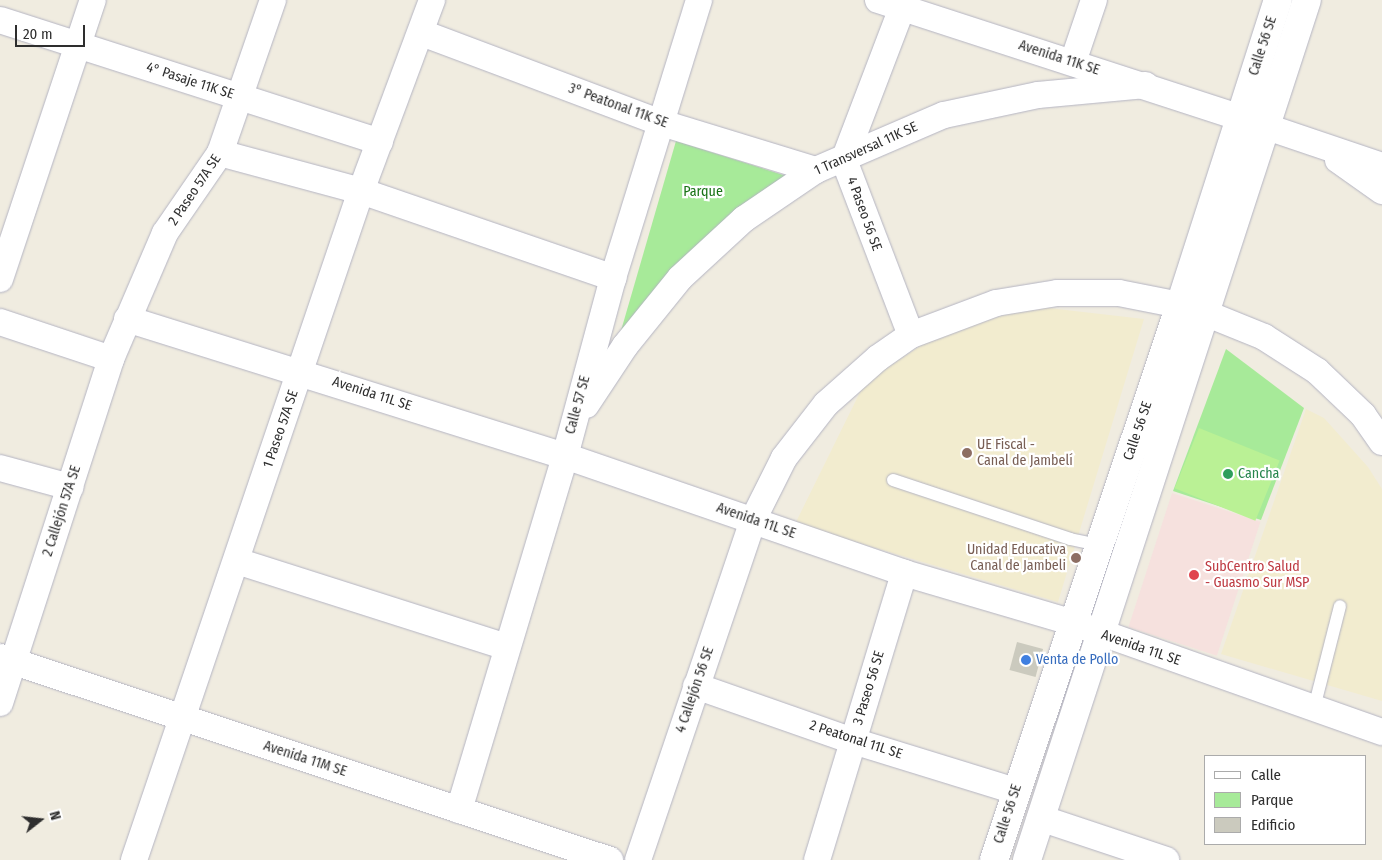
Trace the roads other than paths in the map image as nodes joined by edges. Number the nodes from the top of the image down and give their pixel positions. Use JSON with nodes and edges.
{"nodes":[{"id":1,"x":93,"y":0,"type":"edge"},
{"id":2,"x":273,"y":0,"type":"edge"},
{"id":3,"x":432,"y":0,"type":"edge"},
{"id":4,"x":700,"y":0,"type":"edge"},
{"id":5,"x":1094,"y":0,"type":"edge"},
{"id":6,"x":1278,"y":0,"type":"edge"},
{"id":7,"x":1307,"y":0,"type":"edge"},
{"id":8,"x":890,"y":4,"type":"edge"},
{"id":9,"x":0,"y":20,"type":"edge"},
{"id":10,"x":422,"y":33,"type":"junction"},
{"id":11,"x":78,"y":45,"type":"junction"},
{"id":12,"x":1073,"y":62,"type":"junction"},
{"id":13,"x":1146,"y":85,"type":"junction"},
{"id":14,"x":240,"y":97,"type":"junction"},
{"id":15,"x":1239,"y":117,"type":"junction"},
{"id":16,"x":662,"y":123,"type":"junction"},
{"id":17,"x":1267,"y":127,"type":"junction"},
{"id":18,"x":380,"y":142,"type":"junction"},
{"id":19,"x":1315,"y":144,"type":"junction"},
{"id":20,"x":220,"y":154,"type":"junction"},
{"id":21,"x":844,"y":160,"type":"junction"},
{"id":22,"x":1382,"y":166,"type":"edge"},
{"id":23,"x":816,"y":170,"type":"junction"},
{"id":24,"x":361,"y":191,"type":"junction"},
{"id":25,"x":1382,"y":191,"type":"edge"},
{"id":26,"x":613,"y":278,"type":"junction"},
{"id":27,"x":0,"y":279,"type":"edge"},
{"id":28,"x":1193,"y":309,"type":"junction"},
{"id":29,"x":127,"y":319,"type":"junction"},
{"id":30,"x":0,"y":322,"type":"edge"},
{"id":31,"x":910,"y":336,"type":"junction"},
{"id":32,"x":111,"y":359,"type":"junction"},
{"id":33,"x":301,"y":371,"type":"junction"},
{"id":34,"x":573,"y":424,"type":"junction"},
{"id":35,"x":1382,"y":442,"type":"edge"},
{"id":36,"x":565,"y":456,"type":"junction"},
{"id":37,"x":0,"y":468,"type":"edge"},
{"id":38,"x":893,"y":480,"type":"dead end"},
{"id":39,"x":70,"y":487,"type":"junction"},
{"id":40,"x":753,"y":520,"type":"junction"},
{"id":41,"x":1099,"y":545,"type":"junction"},
{"id":42,"x":237,"y":561,"type":"junction"},
{"id":43,"x":904,"y":573,"type":"junction"},
{"id":44,"x":1340,"y":606,"type":"dead end"},
{"id":45,"x":1074,"y":623,"type":"junction"},
{"id":46,"x":1101,"y":634,"type":"junction"},
{"id":47,"x":506,"y":647,"type":"junction"},
{"id":48,"x":7,"y":659,"type":"edge"},
{"id":49,"x":696,"y":686,"type":"junction"},
{"id":50,"x":0,"y":703,"type":"edge"},
{"id":51,"x":1314,"y":708,"type":"junction"},
{"id":52,"x":183,"y":718,"type":"junction"},
{"id":53,"x":1382,"y":732,"type":"edge"},
{"id":54,"x":854,"y":741,"type":"junction"},
{"id":55,"x":1016,"y":791,"type":"junction"},
{"id":56,"x":459,"y":810,"type":"junction"},
{"id":57,"x":1040,"y":818,"type":"junction"},
{"id":58,"x":134,"y":860,"type":"edge"},
{"id":59,"x":610,"y":860,"type":"edge"},
{"id":60,"x":638,"y":860,"type":"edge"},
{"id":61,"x":817,"y":860,"type":"edge"},
{"id":62,"x":994,"y":860,"type":"edge"},
{"id":63,"x":1027,"y":860,"type":"edge"},
{"id":64,"x":1166,"y":860,"type":"edge"}],
"edges":[{"from":1,"to":11,"type":"street"},
{"from":2,"to":14,"type":"street","name":"2 Paseo 57A SE"},
{"from":3,"to":10,"type":"street","name":"1 Paseo 57A SE"},
{"from":4,"to":16,"type":"street","name":"Calle 57 SE"},
{"from":5,"to":12,"type":"street"},
{"from":6,"to":15,"type":"main road","name":"Calle 56 SE"},
{"from":7,"to":17,"type":"main road","name":"Calle 56 SE"},
{"from":8,"to":12,"type":"street","name":"Avenida 11K SE"},
{"from":8,"to":21,"type":"street","name":"4 Paseo 56 SE"},
{"from":9,"to":11,"type":"street","name":"4° Pasaje 11K SE"},
{"from":10,"to":16,"type":"street","name":"3° Peatonal 11K SE"},
{"from":10,"to":18,"type":"street","name":"1 Paseo 57A SE"},
{"from":11,"to":14,"type":"street","name":"4° Pasaje 11K SE"},
{"from":11,"to":27,"type":"street"},
{"from":12,"to":13,"type":"street","name":"Avenida 11K SE"},
{"from":13,"to":15,"type":"street","name":"Avenida 11K SE"},
{"from":13,"to":21,"type":"street","name":"1 Transversal 11K SE"},
{"from":14,"to":18,"type":"street","name":"4° Pasaje 11K SE"},
{"from":14,"to":20,"type":"street","name":"2 Paseo 57A SE"},
{"from":15,"to":28,"type":"main road","name":"Calle 56 SE"},
{"from":16,"to":23,"type":"street","name":"3° Peatonal 11K SE"},
{"from":16,"to":26,"type":"street","name":"Calle 57 SE"},
{"from":17,"to":19,"type":"street"},
{"from":17,"to":28,"type":"main road","name":"Calle 56 SE"},
{"from":18,"to":24,"type":"street","name":"1 Paseo 57A SE"},
{"from":19,"to":22,"type":"street"},
{"from":19,"to":25,"type":"street"},
{"from":20,"to":24,"type":"street"},
{"from":20,"to":29,"type":"street","name":"2 Paseo 57A SE"},
{"from":21,"to":23,"type":"street","name":"1 Transversal 11K SE"},
{"from":21,"to":31,"type":"street","name":"4 Paseo 56 SE"},
{"from":23,"to":34,"type":"street","name":"1 Transversal 11K SE"},
{"from":24,"to":26,"type":"street"},
{"from":24,"to":33,"type":"street","name":"1 Paseo 57A SE"},
{"from":26,"to":34,"type":"street","name":"Calle 57 SE"},
{"from":28,"to":31,"type":"street","name":"4 Callejón 56 SE"},
{"from":28,"to":35,"type":"street","name":"4 Callejón 56 SE"},
{"from":28,"to":41,"type":"main road","name":"Calle 56 SE"},
{"from":28,"to":46,"type":"main road","name":"Calle 56 SE"},
{"from":29,"to":32,"type":"street","name":"2 Callejón 57A SE"},
{"from":29,"to":33,"type":"street","name":"Avenida 11L SE"},
{"from":30,"to":32,"type":"street"},
{"from":31,"to":40,"type":"street","name":"4 Callejón 56 SE"},
{"from":32,"to":39,"type":"street","name":"2 Callejón 57A SE"},
{"from":33,"to":36,"type":"street","name":"Avenida 11L SE"},
{"from":33,"to":42,"type":"street","name":"1 Paseo 57A SE"},
{"from":34,"to":36,"type":"street","name":"Calle 57 SE"},
{"from":36,"to":40,"type":"street","name":"Avenida 11L SE"},
{"from":36,"to":47,"type":"street","name":"Calle 57 SE"},
{"from":37,"to":39,"type":"street"},
{"from":38,"to":41,"type":"lane"},
{"from":39,"to":48,"type":"street","name":"2 Callejón 57A SE"},
{"from":40,"to":43,"type":"street","name":"Avenida 11L SE"},
{"from":40,"to":49,"type":"street","name":"4 Callejón 56 SE"},
{"from":41,"to":45,"type":"main road","name":"Calle 56 SE"},
{"from":42,"to":47,"type":"street"},
{"from":42,"to":52,"type":"street","name":"1 Paseo 57A SE"},
{"from":43,"to":45,"type":"street","name":"Avenida 11L SE"},
{"from":43,"to":54,"type":"street","name":"3 Paseo 56 SE"},
{"from":44,"to":51,"type":"lane"},
{"from":45,"to":46,"type":"street","name":"Avenida 11L SE"},
{"from":45,"to":55,"type":"main road","name":"Calle 56 SE"},
{"from":46,"to":51,"type":"street","name":"Avenida 11L SE"},
{"from":46,"to":57,"type":"main road","name":"Calle 56 SE"},
{"from":47,"to":56,"type":"street","name":"Calle 57 SE"},
{"from":48,"to":50,"type":"street","name":"2 Callejón 57A SE"},
{"from":48,"to":52,"type":"street","name":"Avenida 11M SE"},
{"from":49,"to":54,"type":"street","name":"2 Peatonal 11L SE"},
{"from":49,"to":60,"type":"street","name":"4 Callejón 56 SE"},
{"from":51,"to":53,"type":"street","name":"Avenida 11L SE"},
{"from":52,"to":56,"type":"street","name":"Avenida 11M SE"},
{"from":52,"to":58,"type":"street","name":"1 Paseo 57A SE"},
{"from":54,"to":55,"type":"street","name":"2 Peatonal 11L SE"},
{"from":54,"to":61,"type":"street","name":"3 Paseo 56 SE"},
{"from":55,"to":62,"type":"main road","name":"Calle 56 SE"},
{"from":56,"to":59,"type":"street","name":"Avenida 11M SE"},
{"from":57,"to":63,"type":"main road","name":"Calle 56 SE"},
{"from":57,"to":64,"type":"street"}]}
